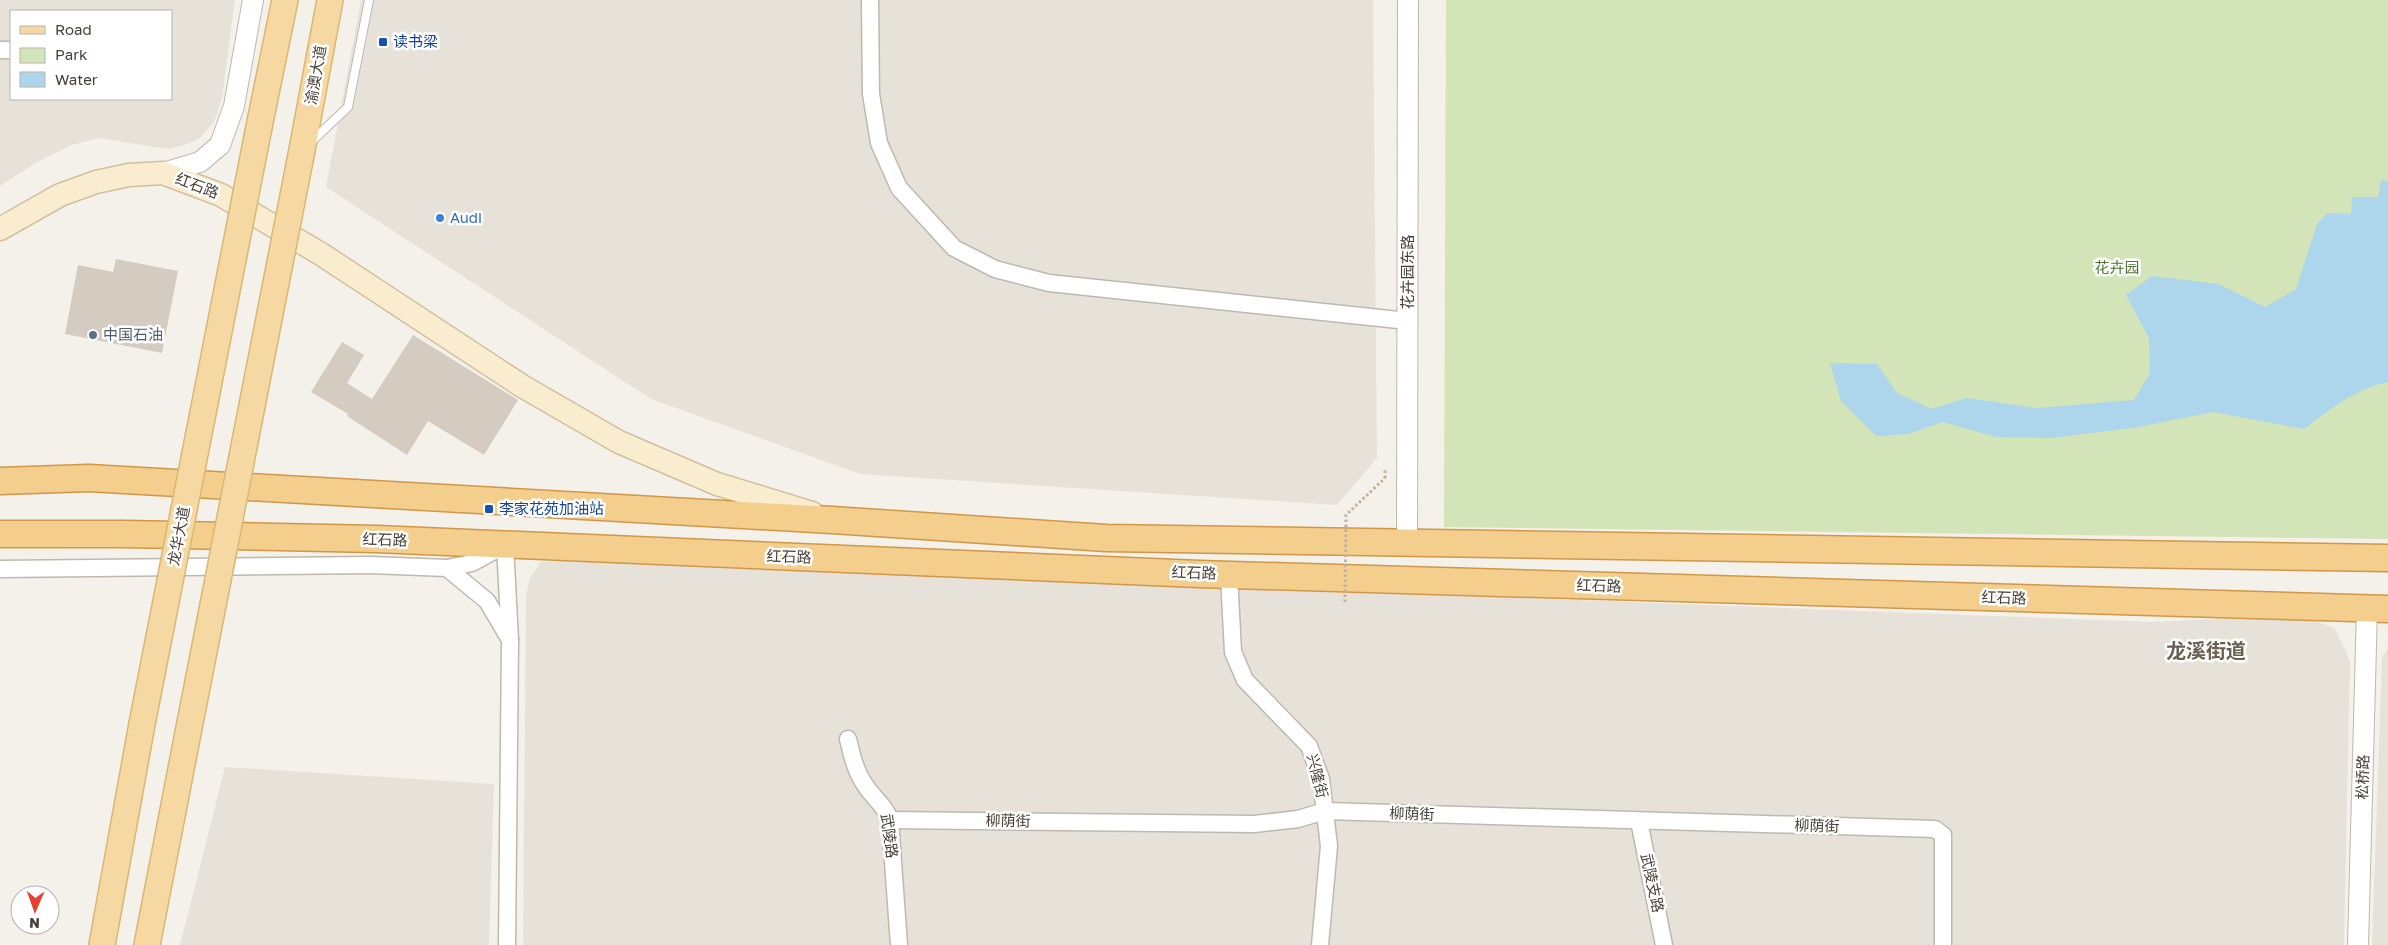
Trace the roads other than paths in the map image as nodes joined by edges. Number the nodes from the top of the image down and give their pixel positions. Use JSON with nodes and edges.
{"nodes":[{"id":1,"x":252,"y":0,"type":"edge"},
{"id":2,"x":285,"y":0,"type":"edge"},
{"id":3,"x":330,"y":0,"type":"edge"},
{"id":4,"x":369,"y":0,"type":"edge"},
{"id":5,"x":870,"y":0,"type":"edge"},
{"id":6,"x":1408,"y":0,"type":"edge"},
{"id":7,"x":302,"y":150,"type":"junction"},
{"id":8,"x":163,"y":173,"type":"junction"},
{"id":9,"x":0,"y":229,"type":"edge"},
{"id":10,"x":1408,"y":321,"type":"junction"},
{"id":11,"x":0,"y":480,"type":"edge"},
{"id":12,"x":832,"y":520,"type":"junction"},
{"id":13,"x":0,"y":534,"type":"edge"},
{"id":14,"x":1408,"y":544,"type":"junction"},
{"id":15,"x":505,"y":545,"type":"junction"},
{"id":16,"x":2388,"y":558,"type":"edge"},
{"id":17,"x":447,"y":568,"type":"junction"},
{"id":18,"x":0,"y":569,"type":"edge"},
{"id":19,"x":1229,"y":574,"type":"junction"},
{"id":20,"x":2378,"y":608,"type":"edge"},
{"id":21,"x":510,"y":640,"type":"junction"},
{"id":22,"x":848,"y":739,"type":"dead end"},
{"id":23,"x":1325,"y":812,"type":"junction"},
{"id":24,"x":890,"y":820,"type":"junction"},
{"id":25,"x":1639,"y":821,"type":"junction"},
{"id":26,"x":102,"y":945,"type":"edge"},
{"id":27,"x":147,"y":945,"type":"edge"},
{"id":28,"x":507,"y":945,"type":"edge"},
{"id":29,"x":899,"y":945,"type":"edge"},
{"id":30,"x":1320,"y":945,"type":"edge"},
{"id":31,"x":1664,"y":945,"type":"edge"},
{"id":32,"x":1943,"y":945,"type":"edge"},
{"id":33,"x":2358,"y":945,"type":"edge"}],
"edges":[{"from":1,"to":8,"type":"street"},
{"from":2,"to":26,"type":"main road","name":"龙华大道","bridge":true},
{"from":3,"to":7,"type":"main road","name":"渝澳大道"},
{"from":4,"to":7,"type":"lane"},
{"from":5,"to":10,"type":"street"},
{"from":6,"to":10,"type":"street","name":"花卉园东路"},
{"from":7,"to":27,"type":"main road","bridge":true},
{"from":8,"to":9,"type":"main road","name":"红石路"},
{"from":8,"to":12,"type":"main road","name":"红石路"},
{"from":10,"to":14,"type":"street","name":"花卉园东路"},
{"from":11,"to":12,"type":"highway","name":"红石路"},
{"from":12,"to":14,"type":"highway","name":"红石路"},
{"from":13,"to":15,"type":"highway","name":"红石路"},
{"from":14,"to":16,"type":"highway","name":"红石路"},
{"from":15,"to":17,"type":"street"},
{"from":15,"to":19,"type":"highway","name":"红石路"},
{"from":15,"to":21,"type":"street"},
{"from":17,"to":18,"type":"street"},
{"from":17,"to":21,"type":"street"},
{"from":19,"to":20,"type":"highway","name":"红石路"},
{"from":19,"to":23,"type":"street","name":"兴隆街"},
{"from":20,"to":33,"type":"street","name":"松桥路"},
{"from":21,"to":28,"type":"street"},
{"from":22,"to":24,"type":"street","name":"武陵路"},
{"from":23,"to":24,"type":"street","name":"柳荫街"},
{"from":23,"to":25,"type":"street","name":"柳荫街"},
{"from":23,"to":30,"type":"street","name":"兴隆街"},
{"from":24,"to":29,"type":"street","name":"武陵路"},
{"from":25,"to":31,"type":"street","name":"武陵支路"},
{"from":25,"to":32,"type":"street","name":"柳荫街"}]}
